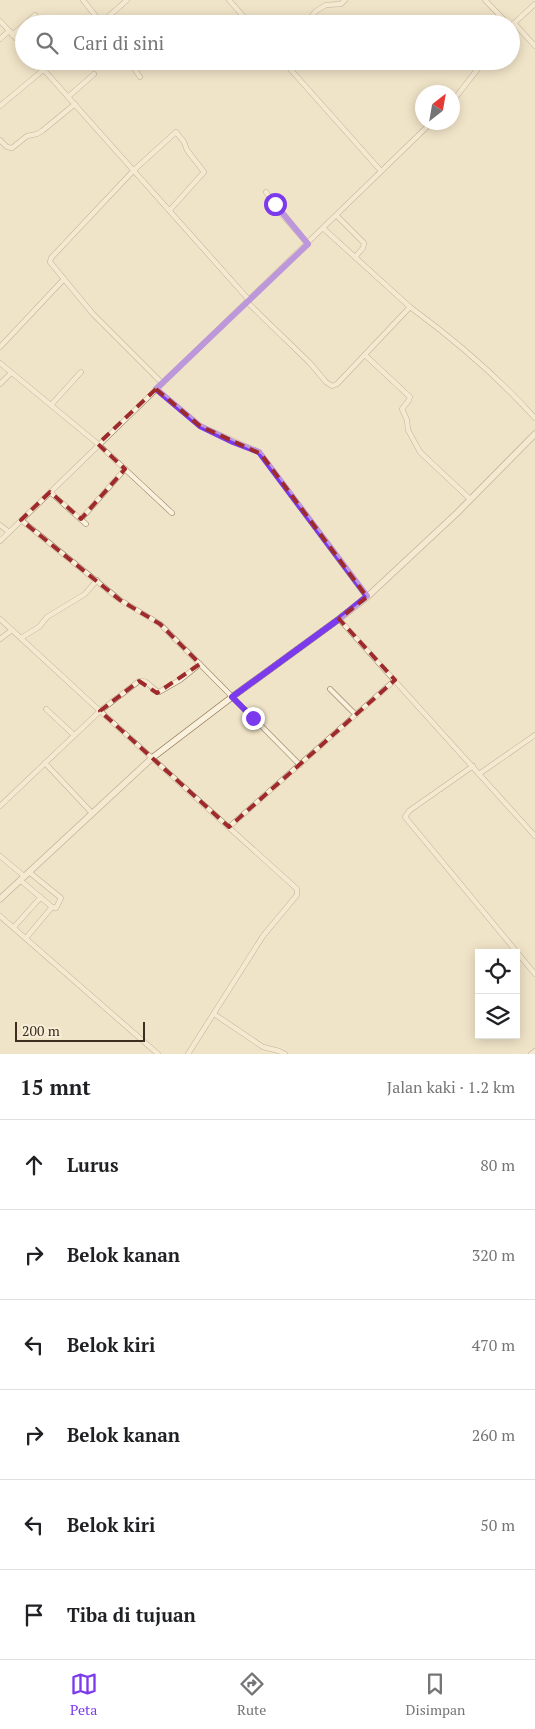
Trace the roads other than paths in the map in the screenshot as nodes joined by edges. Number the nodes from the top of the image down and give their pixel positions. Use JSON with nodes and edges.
{"nodes":[{"id":1,"x":83,"y":0,"type":"edge"},
{"id":2,"x":127,"y":0,"type":"edge"},
{"id":3,"x":229,"y":0,"type":"edge"},
{"id":4,"x":345,"y":0,"type":"edge"},
{"id":5,"x":485,"y":0,"type":"edge"},
{"id":6,"x":535,"y":4,"type":"edge"},
{"id":7,"x":95,"y":15,"type":"edge"},
{"id":8,"x":110,"y":15,"type":"edge"},
{"id":9,"x":242,"y":15,"type":"edge"},
{"id":10,"x":313,"y":15,"type":"edge"},
{"id":11,"x":501,"y":15,"type":"edge"},
{"id":12,"x":520,"y":16,"type":"edge"},
{"id":13,"x":0,"y":21,"type":"edge"},
{"id":14,"x":15,"y":30,"type":"edge"},
{"id":15,"x":520,"y":32,"type":"edge"},
{"id":16,"x":11,"y":33,"type":"junction"},
{"id":17,"x":15,"y":38,"type":"edge"},
{"id":18,"x":0,"y":39,"type":"edge"},
{"id":19,"x":535,"y":46,"type":"edge"},
{"id":20,"x":44,"y":70,"type":"joint"},
{"id":21,"x":135,"y":70,"type":"edge"},
{"id":22,"x":291,"y":70,"type":"edge"},
{"id":23,"x":477,"y":70,"type":"edge"},
{"id":24,"x":94,"y":74,"type":"dead end"},
{"id":25,"x":140,"y":77,"type":"dead end"},
{"id":26,"x":460,"y":92,"type":"edge"},
{"id":27,"x":68,"y":97,"type":"junction"},
{"id":28,"x":75,"y":104,"type":"junction"},
{"id":29,"x":0,"y":106,"type":"edge"},
{"id":30,"x":424,"y":130,"type":"edge"},
{"id":31,"x":0,"y":140,"type":"edge"},
{"id":32,"x":134,"y":170,"type":"junction"},
{"id":33,"x":381,"y":171,"type":"junction"},
{"id":34,"x":266,"y":192,"type":"dead end"},
{"id":35,"x":170,"y":210,"type":"junction"},
{"id":36,"x":336,"y":216,"type":"junction"},
{"id":37,"x":324,"y":228,"type":"junction"},
{"id":38,"x":308,"y":244,"type":"junction"},
{"id":39,"x":355,"y":257,"type":"junction"},
{"id":40,"x":64,"y":279,"type":"junction"},
{"id":41,"x":248,"y":301,"type":"junction"},
{"id":42,"x":410,"y":307,"type":"junction"},
{"id":43,"x":0,"y":347,"type":"edge"},
{"id":44,"x":365,"y":355,"type":"junction"},
{"id":45,"x":0,"y":363,"type":"edge"},
{"id":46,"x":81,"y":372,"type":"dead end"},
{"id":47,"x":11,"y":373,"type":"junction"},
{"id":48,"x":162,"y":383,"type":"junction"},
{"id":49,"x":0,"y":384,"type":"edge"},
{"id":50,"x":156,"y":389,"type":"junction"},
{"id":51,"x":51,"y":406,"type":"junction"},
{"id":52,"x":535,"y":418,"type":"edge"},
{"id":53,"x":535,"y":434,"type":"edge"},
{"id":54,"x":98,"y":444,"type":"junction"},
{"id":55,"x":125,"y":469,"type":"junction"},
{"id":56,"x":50,"y":492,"type":"junction"},
{"id":57,"x":470,"y":499,"type":"junction"},
{"id":58,"x":172,"y":513,"type":"dead end"},
{"id":59,"x":21,"y":520,"type":"junction"},
{"id":60,"x":81,"y":520,"type":"junction"},
{"id":61,"x":86,"y":524,"type":"dead end"},
{"id":62,"x":0,"y":526,"type":"edge"},
{"id":63,"x":9,"y":532,"type":"junction"},
{"id":64,"x":0,"y":541,"type":"edge"},
{"id":65,"x":97,"y":580,"type":"junction"},
{"id":66,"x":367,"y":596,"type":"junction"},
{"id":67,"x":0,"y":619,"type":"edge"},
{"id":68,"x":339,"y":619,"type":"junction"},
{"id":69,"x":12,"y":630,"type":"junction"},
{"id":70,"x":20,"y":638,"type":"junction"},
{"id":71,"x":0,"y":639,"type":"edge"},
{"id":72,"x":200,"y":664,"type":"junction"},
{"id":73,"x":395,"y":680,"type":"junction"},
{"id":74,"x":330,"y":689,"type":"dead end"},
{"id":75,"x":232,"y":697,"type":"junction"},
{"id":76,"x":46,"y":709,"type":"dead end"},
{"id":77,"x":100,"y":711,"type":"junction"},
{"id":78,"x":356,"y":715,"type":"junction"},
{"id":79,"x":74,"y":735,"type":"junction"},
{"id":80,"x":535,"y":736,"type":"edge"},
{"id":81,"x":152,"y":758,"type":"junction"},
{"id":82,"x":45,"y":762,"type":"junction"},
{"id":83,"x":300,"y":765,"type":"junction"},
{"id":84,"x":473,"y":766,"type":"junction"},
{"id":85,"x":479,"y":774,"type":"junction"},
{"id":86,"x":0,"y":806,"type":"edge"},
{"id":87,"x":92,"y":812,"type":"junction"},
{"id":88,"x":229,"y":827,"type":"junction"},
{"id":89,"x":535,"y":836,"type":"edge"},
{"id":90,"x":0,"y":856,"type":"edge"},
{"id":91,"x":24,"y":876,"type":"junction"},
{"id":92,"x":41,"y":897,"type":"junction"},
{"id":93,"x":0,"y":899,"type":"edge"},
{"id":94,"x":52,"y":907,"type":"junction"},
{"id":95,"x":0,"y":916,"type":"edge"},
{"id":96,"x":14,"y":927,"type":"junction"},
{"id":97,"x":26,"y":938,"type":"junction"},
{"id":98,"x":535,"y":974,"type":"edge"},
{"id":99,"x":214,"y":1014,"type":"junction"},
{"id":100,"x":535,"y":1051,"type":"edge"},
{"id":101,"x":158,"y":1054,"type":"edge"},
{"id":102,"x":188,"y":1054,"type":"edge"},
{"id":103,"x":285,"y":1054,"type":"edge"},
{"id":104,"x":531,"y":1054,"type":"edge"}],
"edges":[{"from":1,"to":7,"type":"street"},
{"from":2,"to":8,"type":"street"},
{"from":3,"to":9,"type":"street"},
{"from":4,"to":10,"type":"street"},
{"from":5,"to":11,"type":"street"},
{"from":6,"to":12,"type":"street"},
{"from":13,"to":16,"type":"street"},
{"from":14,"to":16,"type":"street"},
{"from":15,"to":19,"type":"street"},
{"from":16,"to":17,"type":"street"},
{"from":16,"to":18,"type":"street"},
{"from":20,"to":27,"type":"street"},
{"from":20,"to":29,"type":"street"},
{"from":21,"to":25,"type":"street"},
{"from":22,"to":33,"type":"street"},
{"from":23,"to":26,"type":"street"},
{"from":24,"to":27,"type":"street"},
{"from":27,"to":28,"type":"street"},
{"from":28,"to":31,"type":"street"},
{"from":28,"to":32,"type":"street"},
{"from":30,"to":33,"type":"street"},
{"from":32,"to":35,"type":"street"},
{"from":32,"to":35,"type":"street"},
{"from":32,"to":40,"type":"street"},
{"from":33,"to":36,"type":"street"},
{"from":34,"to":38,"type":"street"},
{"from":35,"to":41,"type":"street"},
{"from":36,"to":37,"type":"street"},
{"from":36,"to":39,"type":"street"},
{"from":37,"to":38,"type":"street"},
{"from":37,"to":39,"type":"street"},
{"from":38,"to":41,"type":"street"},
{"from":39,"to":42,"type":"street"},
{"from":40,"to":43,"type":"street"},
{"from":40,"to":48,"type":"street"},
{"from":41,"to":44,"type":"street"},
{"from":41,"to":48,"type":"street"},
{"from":42,"to":44,"type":"street"},
{"from":42,"to":52,"type":"street"},
{"from":44,"to":57,"type":"street"},
{"from":45,"to":47,"type":"street"},
{"from":46,"to":51,"type":"street"},
{"from":47,"to":49,"type":"street"},
{"from":47,"to":51,"type":"street"},
{"from":48,"to":50,"type":"street"},
{"from":50,"to":54,"type":"street"},
{"from":50,"to":66,"type":"street"},
{"from":51,"to":54,"type":"street"},
{"from":53,"to":57,"type":"street"},
{"from":54,"to":55,"type":"street"},
{"from":54,"to":56,"type":"street"},
{"from":55,"to":58,"type":"street"},
{"from":55,"to":60,"type":"street"},
{"from":56,"to":59,"type":"street"},
{"from":56,"to":60,"type":"street"},
{"from":57,"to":66,"type":"street"},
{"from":59,"to":63,"type":"street"},
{"from":59,"to":65,"type":"street"},
{"from":60,"to":61,"type":"street"},
{"from":62,"to":63,"type":"street"},
{"from":63,"to":64,"type":"street"},
{"from":65,"to":70,"type":"street"},
{"from":65,"to":72,"type":"street"},
{"from":66,"to":68,"type":"street"},
{"from":67,"to":69,"type":"street"},
{"from":68,"to":73,"type":"street"},
{"from":68,"to":75,"type":"street"},
{"from":69,"to":70,"type":"street"},
{"from":69,"to":71,"type":"street"},
{"from":70,"to":77,"type":"street"},
{"from":72,"to":75,"type":"street"},
{"from":72,"to":77,"type":"street"},
{"from":73,"to":78,"type":"street"},
{"from":73,"to":84,"type":"street"},
{"from":74,"to":78,"type":"street"},
{"from":75,"to":81,"type":"street"},
{"from":75,"to":83,"type":"street"},
{"from":76,"to":79,"type":"street"},
{"from":77,"to":79,"type":"street"},
{"from":77,"to":81,"type":"street"},
{"from":78,"to":83,"type":"street"},
{"from":79,"to":82,"type":"street"},
{"from":80,"to":85,"type":"street"},
{"from":81,"to":87,"type":"street"},
{"from":81,"to":88,"type":"street"},
{"from":82,"to":86,"type":"street"},
{"from":82,"to":87,"type":"street"},
{"from":83,"to":88,"type":"street"},
{"from":84,"to":85,"type":"street"},
{"from":84,"to":98,"type":"street"},
{"from":85,"to":89,"type":"street"},
{"from":87,"to":91,"type":"street"},
{"from":88,"to":99,"type":"street"},
{"from":90,"to":91,"type":"street"},
{"from":91,"to":92,"type":"street"},
{"from":91,"to":93,"type":"street"},
{"from":91,"to":94,"type":"street"},
{"from":92,"to":94,"type":"street"},
{"from":92,"to":96,"type":"street"},
{"from":94,"to":97,"type":"street"},
{"from":95,"to":96,"type":"street"},
{"from":96,"to":97,"type":"street"},
{"from":97,"to":101,"type":"street"},
{"from":99,"to":102,"type":"street"},
{"from":99,"to":103,"type":"street"},
{"from":100,"to":104,"type":"street"}]}
